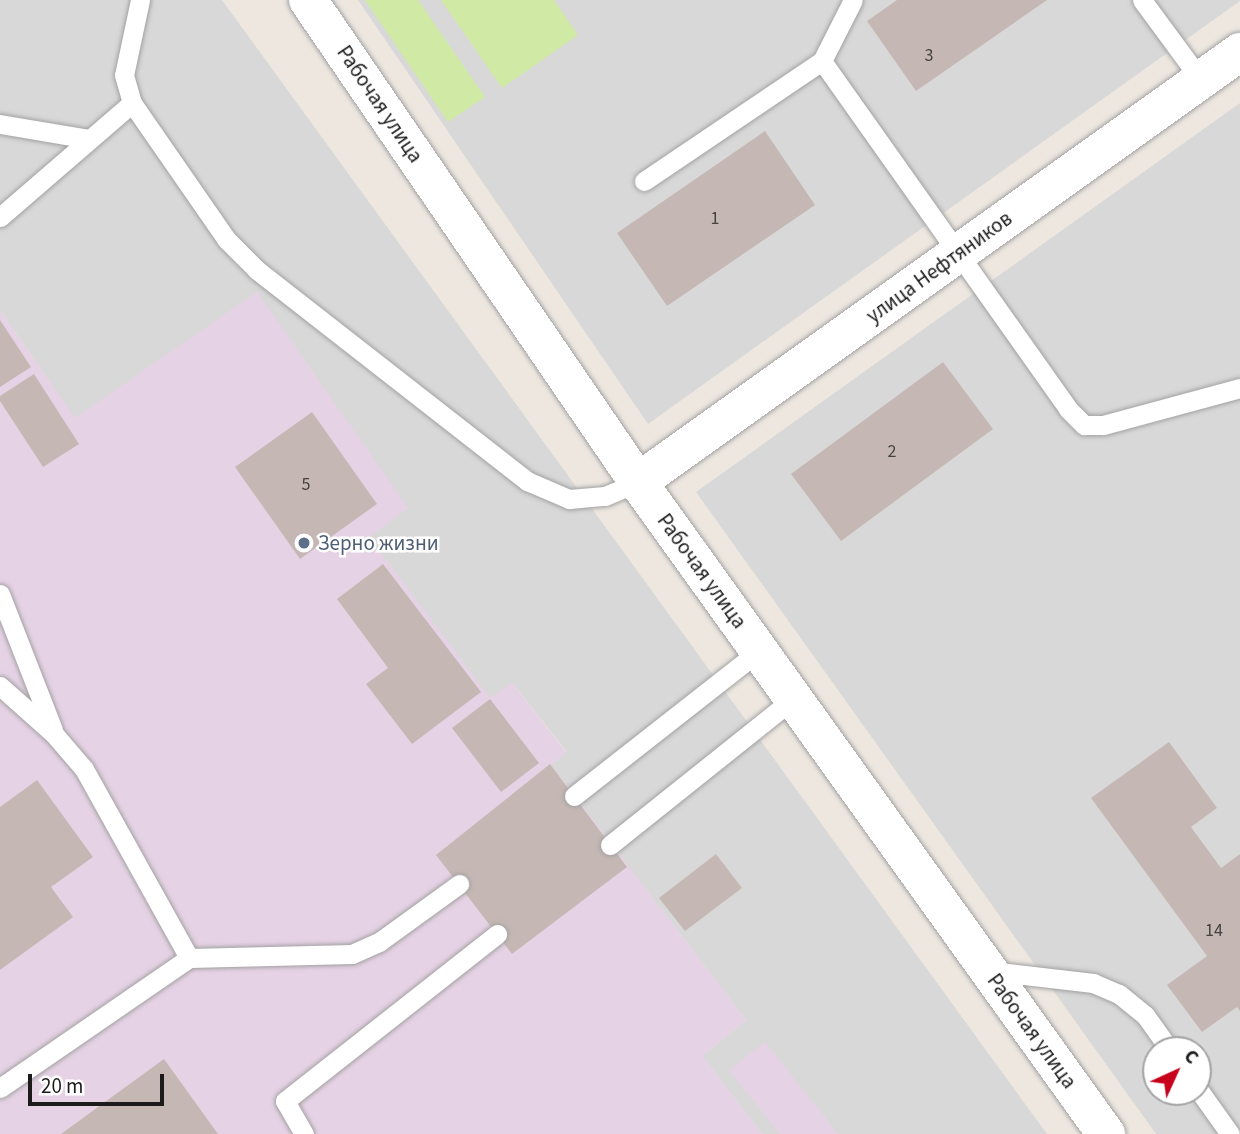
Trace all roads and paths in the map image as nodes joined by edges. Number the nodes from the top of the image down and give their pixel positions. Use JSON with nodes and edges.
{"nodes":[{"id":1,"x":141,"y":0,"type":"edge"},
{"id":2,"x":308,"y":0,"type":"edge"},
{"id":3,"x":853,"y":0,"type":"edge"},
{"id":4,"x":1142,"y":0,"type":"edge"},
{"id":5,"x":1240,"y":52,"type":"edge"},
{"id":6,"x":822,"y":61,"type":"junction"},
{"id":7,"x":1201,"y":80,"type":"junction"},
{"id":8,"x":132,"y":103,"type":"junction"},
{"id":9,"x":0,"y":124,"type":"edge"},
{"id":10,"x":90,"y":139,"type":"junction"},
{"id":11,"x":644,"y":181,"type":"dead end"},
{"id":12,"x":0,"y":216,"type":"edge"},
{"id":13,"x":958,"y":253,"type":"junction"},
{"id":14,"x":1240,"y":388,"type":"edge"},
{"id":15,"x":638,"y":482,"type":"junction"},
{"id":16,"x":0,"y":594,"type":"edge"},
{"id":17,"x":759,"y":651,"type":"junction"},
{"id":18,"x":0,"y":686,"type":"edge"},
{"id":19,"x":794,"y":698,"type":"junction"},
{"id":20,"x":54,"y":734,"type":"junction"},
{"id":21,"x":574,"y":796,"type":"dead end"},
{"id":22,"x":610,"y":845,"type":"dead end"},
{"id":23,"x":459,"y":884,"type":"dead end"},
{"id":24,"x":497,"y":934,"type":"dead end"},
{"id":25,"x":189,"y":958,"type":"junction"},
{"id":26,"x":989,"y":971,"type":"junction"},
{"id":27,"x":1160,"y":1036,"type":"edge"},
{"id":28,"x":0,"y":1088,"type":"edge"},
{"id":29,"x":1210,"y":1106,"type":"edge"},
{"id":30,"x":304,"y":1134,"type":"edge"},
{"id":31,"x":1106,"y":1134,"type":"edge"},
{"id":32,"x":1230,"y":1134,"type":"edge"}],
"edges":[{"from":1,"to":8,"type":"lane"},
{"from":2,"to":15,"type":"street","name":"Рабочая улица"},
{"from":3,"to":6,"type":"lane"},
{"from":4,"to":7,"type":"lane"},
{"from":5,"to":7,"type":"street","name":"улица Нефтяников"},
{"from":6,"to":11,"type":"lane"},
{"from":6,"to":13,"type":"lane"},
{"from":7,"to":13,"type":"street","name":"улица Нефтяников"},
{"from":8,"to":10,"type":"lane"},
{"from":8,"to":15,"type":"lane"},
{"from":9,"to":10,"type":"lane"},
{"from":10,"to":12,"type":"lane"},
{"from":13,"to":14,"type":"lane"},
{"from":13,"to":15,"type":"street","name":"улица Нефтяников"},
{"from":15,"to":17,"type":"street","name":"Рабочая улица"},
{"from":16,"to":20,"type":"lane"},
{"from":17,"to":19,"type":"street","name":"Рабочая улица"},
{"from":17,"to":21,"type":"lane"},
{"from":18,"to":20,"type":"lane"},
{"from":19,"to":22,"type":"lane"},
{"from":19,"to":26,"type":"street","name":"Рабочая улица"},
{"from":20,"to":25,"type":"lane"},
{"from":23,"to":25,"type":"lane"},
{"from":24,"to":30,"type":"lane"},
{"from":25,"to":28,"type":"lane"},
{"from":26,"to":27,"type":"lane"},
{"from":26,"to":31,"type":"street","name":"Рабочая улица"},
{"from":29,"to":32,"type":"lane"}]}
